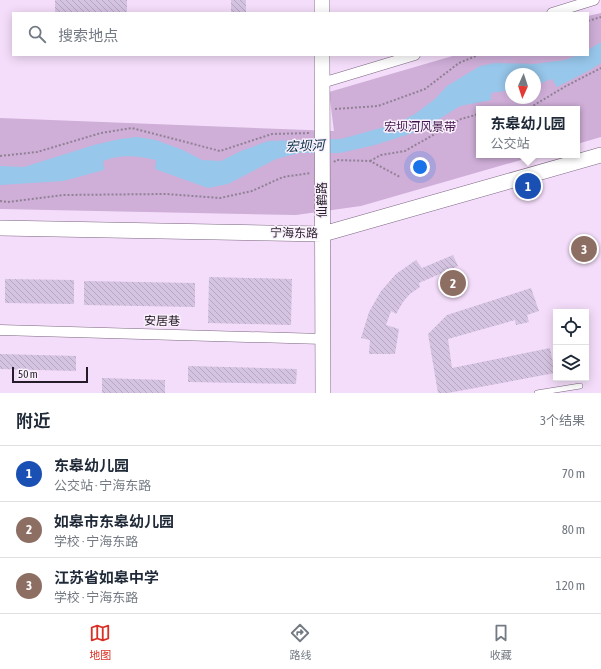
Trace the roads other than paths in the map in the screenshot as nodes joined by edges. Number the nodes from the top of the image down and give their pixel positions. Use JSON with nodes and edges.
{"nodes":[{"id":1,"x":322,"y":0,"type":"edge"},
{"id":2,"x":594,"y":0,"type":"edge"},
{"id":3,"x":322,"y":12,"type":"edge"},
{"id":4,"x":555,"y":12,"type":"edge"},
{"id":5,"x":322,"y":56,"type":"edge"},
{"id":6,"x":412,"y":56,"type":"edge"},
{"id":7,"x":322,"y":83,"type":"junction"},
{"id":8,"x":601,"y":155,"type":"edge"},
{"id":9,"x":0,"y":228,"type":"edge"},
{"id":10,"x":323,"y":234,"type":"junction"},
{"id":11,"x":0,"y":330,"type":"edge"},
{"id":12,"x":324,"y":339,"type":"junction"},
{"id":13,"x":580,"y":386,"type":"dead end"},
{"id":14,"x":323,"y":393,"type":"edge"},
{"id":15,"x":536,"y":393,"type":"edge"}],
"edges":[{"from":1,"to":3,"type":"street"},
{"from":2,"to":4,"type":"street"},
{"from":5,"to":7,"type":"street","name":"仙鹤路"},
{"from":6,"to":7,"type":"street"},
{"from":7,"to":10,"type":"street","name":"仙鹤路"},
{"from":8,"to":10,"type":"street","name":"宁海东路"},
{"from":9,"to":10,"type":"street","name":"宁海东路"},
{"from":10,"to":12,"type":"street","name":"仙鹤路"},
{"from":11,"to":12,"type":"street","name":"安居巷"},
{"from":12,"to":14,"type":"street","name":"仙鹤路"},
{"from":13,"to":15,"type":"lane"}]}
